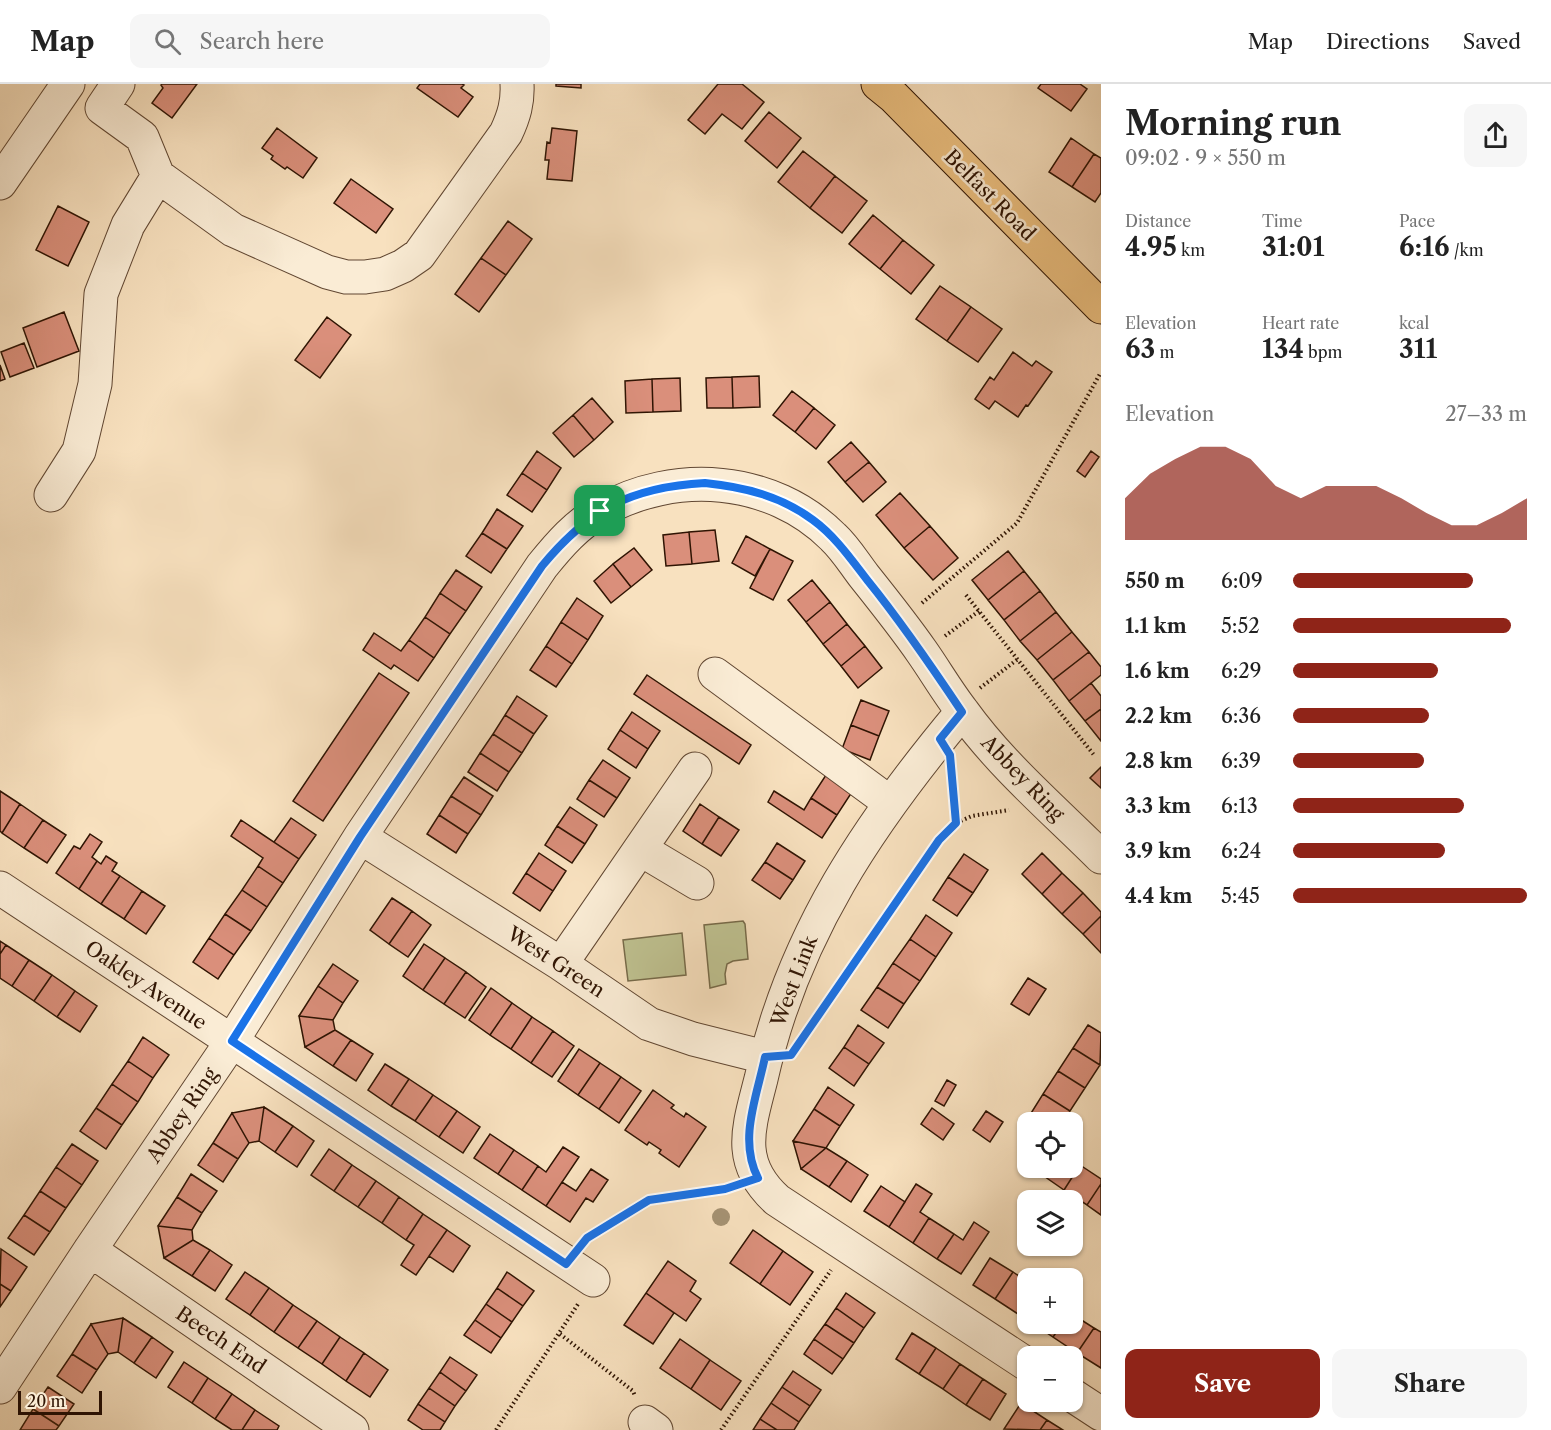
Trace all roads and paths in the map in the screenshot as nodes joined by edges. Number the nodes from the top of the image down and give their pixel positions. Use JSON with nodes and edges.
{"nodes":[{"id":1,"x":68,"y":84,"type":"edge"},
{"id":2,"x":517,"y":84,"type":"edge"},
{"id":3,"x":878,"y":84,"type":"edge"},
{"id":4,"x":110,"y":96,"type":"edge"},
{"id":5,"x":158,"y":176,"type":"junction"},
{"id":6,"x":0,"y":183,"type":"edge"},
{"id":7,"x":1101,"y":307,"type":"edge"},
{"id":8,"x":1101,"y":372,"type":"edge"},
{"id":9,"x":51,"y":495,"type":"dead end"},
{"id":10,"x":966,"y":595,"type":"dead end"},
{"id":11,"x":979,"y":611,"type":"junction"},
{"id":12,"x":900,"y":621,"type":"junction"},
{"id":13,"x":922,"y":652,"type":"junction"},
{"id":14,"x":1018,"y":659,"type":"junction"},
{"id":15,"x":715,"y":674,"type":"dead end"},
{"id":16,"x":960,"y":708,"type":"junction"},
{"id":17,"x":940,"y":739,"type":"junction"},
{"id":18,"x":1094,"y":755,"type":"dead end"},
{"id":19,"x":695,"y":769,"type":"dead end"},
{"id":20,"x":889,"y":802,"type":"junction"},
{"id":21,"x":1054,"y":811,"type":"junction"},
{"id":22,"x":956,"y":823,"type":"junction"},
{"id":23,"x":360,"y":837,"type":"junction"},
{"id":24,"x":640,"y":849,"type":"junction"},
{"id":25,"x":1101,"y":857,"type":"edge"},
{"id":26,"x":697,"y":883,"type":"dead end"},
{"id":27,"x":0,"y":888,"type":"edge"},
{"id":28,"x":561,"y":964,"type":"junction"},
{"id":29,"x":804,"y":1035,"type":"dead end"},
{"id":30,"x":232,"y":1041,"type":"junction"},
{"id":31,"x":765,"y":1057,"type":"junction"},
{"id":32,"x":758,"y":1178,"type":"junction"},
{"id":33,"x":847,"y":1247,"type":"junction"},
{"id":34,"x":90,"y":1250,"type":"junction"},
{"id":35,"x":579,"y":1272,"type":"junction"},
{"id":36,"x":560,"y":1334,"type":"junction"},
{"id":37,"x":1017,"y":1358,"type":"edge"},
{"id":38,"x":0,"y":1387,"type":"edge"},
{"id":39,"x":1083,"y":1402,"type":"edge"},
{"id":40,"x":1101,"y":1414,"type":"edge"},
{"id":41,"x":651,"y":1426,"type":"edge"},
{"id":42,"x":352,"y":1430,"type":"edge"},
{"id":43,"x":495,"y":1430,"type":"edge"},
{"id":44,"x":721,"y":1430,"type":"edge"}],
"edges":[{"from":1,"to":6,"type":"street"},
{"from":2,"to":5,"type":"street"},
{"from":3,"to":7,"type":"main road","name":"Belfast Road"},
{"from":4,"to":5,"type":"street"},
{"from":5,"to":9,"type":"street"},
{"from":8,"to":12,"type":"path"},
{"from":10,"to":11,"type":"path"},
{"from":11,"to":13,"type":"path"},
{"from":11,"to":14,"type":"path"},
{"from":12,"to":13,"type":"street","name":"Abbey Ring"},
{"from":12,"to":23,"type":"street","name":"Abbey Ring"},
{"from":13,"to":16,"type":"street","name":"Abbey Ring"},
{"from":14,"to":16,"type":"path"},
{"from":14,"to":18,"type":"path"},
{"from":15,"to":20,"type":"street"},
{"from":16,"to":17,"type":"street","name":"West Link"},
{"from":16,"to":21,"type":"street","name":"Abbey Ring"},
{"from":17,"to":20,"type":"street","name":"West Link"},
{"from":17,"to":22,"type":"path"},
{"from":19,"to":24,"type":"street"},
{"from":20,"to":31,"type":"street","name":"West Link"},
{"from":21,"to":22,"type":"path"},
{"from":21,"to":25,"type":"street","name":"Abbey Ring"},
{"from":22,"to":29,"type":"path"},
{"from":23,"to":28,"type":"street","name":"West Green"},
{"from":23,"to":30,"type":"street","name":"Abbey Ring"},
{"from":24,"to":26,"type":"street"},
{"from":24,"to":28,"type":"street"},
{"from":27,"to":30,"type":"street","name":"Oakley Avenue"},
{"from":28,"to":31,"type":"street","name":"West Green"},
{"from":30,"to":34,"type":"street","name":"Abbey Ring"},
{"from":30,"to":35,"type":"street","name":"Oakley Avenue"},
{"from":31,"to":32,"type":"street","name":"West Link"},
{"from":32,"to":33,"type":"street","name":"West Link"},
{"from":32,"to":35,"type":"path"},
{"from":33,"to":37,"type":"street","name":"West Link"},
{"from":33,"to":44,"type":"path"},
{"from":34,"to":38,"type":"street","name":"Abbey Ring"},
{"from":34,"to":42,"type":"street","name":"Beech End"},
{"from":35,"to":36,"type":"path"},
{"from":36,"to":41,"type":"path"},
{"from":36,"to":43,"type":"path"},
{"from":39,"to":40,"type":"street"}]}
